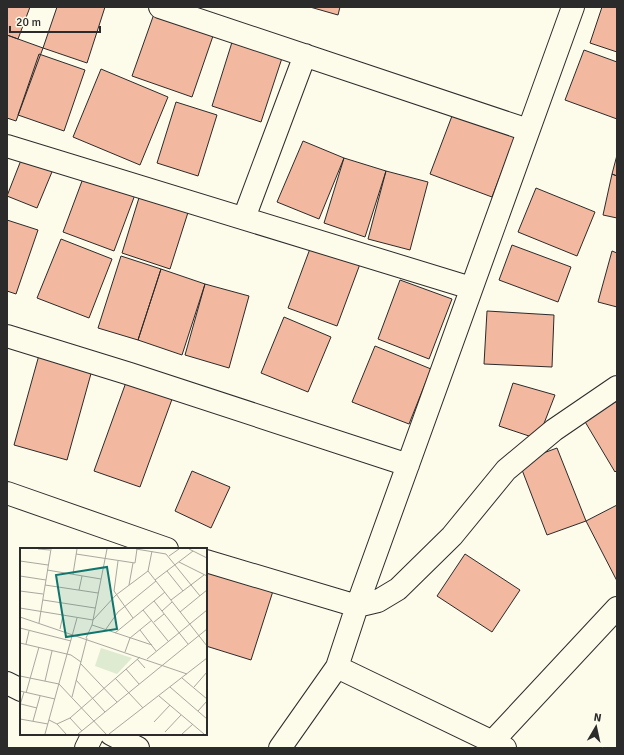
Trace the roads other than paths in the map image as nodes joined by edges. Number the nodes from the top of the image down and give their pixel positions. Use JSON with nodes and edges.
{"nodes":[{"id":1,"x":160,"y":7,"type":"edge"},
{"id":2,"x":573,"y":7,"type":"edge"},
{"id":3,"x":204,"y":14,"type":"edge"},
{"id":4,"x":305,"y":55,"type":"junction"},
{"id":5,"x":528,"y":130,"type":"junction"},
{"id":6,"x":7,"y":146,"type":"edge"},
{"id":7,"x":244,"y":218,"type":"junction"},
{"id":8,"x":471,"y":288,"type":"junction"},
{"id":9,"x":7,"y":336,"type":"edge"},
{"id":10,"x":617,"y":387,"type":"edge"},
{"id":11,"x":408,"y":465,"type":"junction"},
{"id":12,"x":7,"y":495,"type":"edge"},
{"id":13,"x":164,"y":548,"type":"edge"},
{"id":14,"x":207,"y":561,"type":"edge"},
{"id":15,"x":357,"y":606,"type":"junction"},
{"id":16,"x":617,"y":608,"type":"edge"},
{"id":17,"x":337,"y":667,"type":"junction"},
{"id":18,"x":7,"y":683,"type":"edge"},
{"id":19,"x":20,"y":690,"type":"edge"},
{"id":20,"x":92,"y":735,"type":"edge"},
{"id":21,"x":113,"y":735,"type":"edge"},
{"id":22,"x":499,"y":745,"type":"edge"},
{"id":23,"x":86,"y":748,"type":"edge"},
{"id":24,"x":138,"y":748,"type":"edge"},
{"id":25,"x":280,"y":748,"type":"edge"}],
"edges":[{"from":1,"to":3,"type":"street"},
{"from":2,"to":5,"type":"street"},
{"from":3,"to":4,"type":"street"},
{"from":4,"to":5,"type":"street"},
{"from":4,"to":7,"type":"street"},
{"from":5,"to":8,"type":"street"},
{"from":6,"to":7,"type":"street"},
{"from":7,"to":8,"type":"street"},
{"from":8,"to":11,"type":"street"},
{"from":9,"to":11,"type":"street"},
{"from":10,"to":15,"type":"street"},
{"from":11,"to":15,"type":"street"},
{"from":12,"to":13,"type":"street"},
{"from":14,"to":15,"type":"street"},
{"from":15,"to":17,"type":"street"},
{"from":16,"to":22,"type":"street"},
{"from":17,"to":22,"type":"street"},
{"from":17,"to":25,"type":"street"},
{"from":18,"to":19,"type":"street"},
{"from":20,"to":23,"type":"street"},
{"from":21,"to":24,"type":"street"}]}
